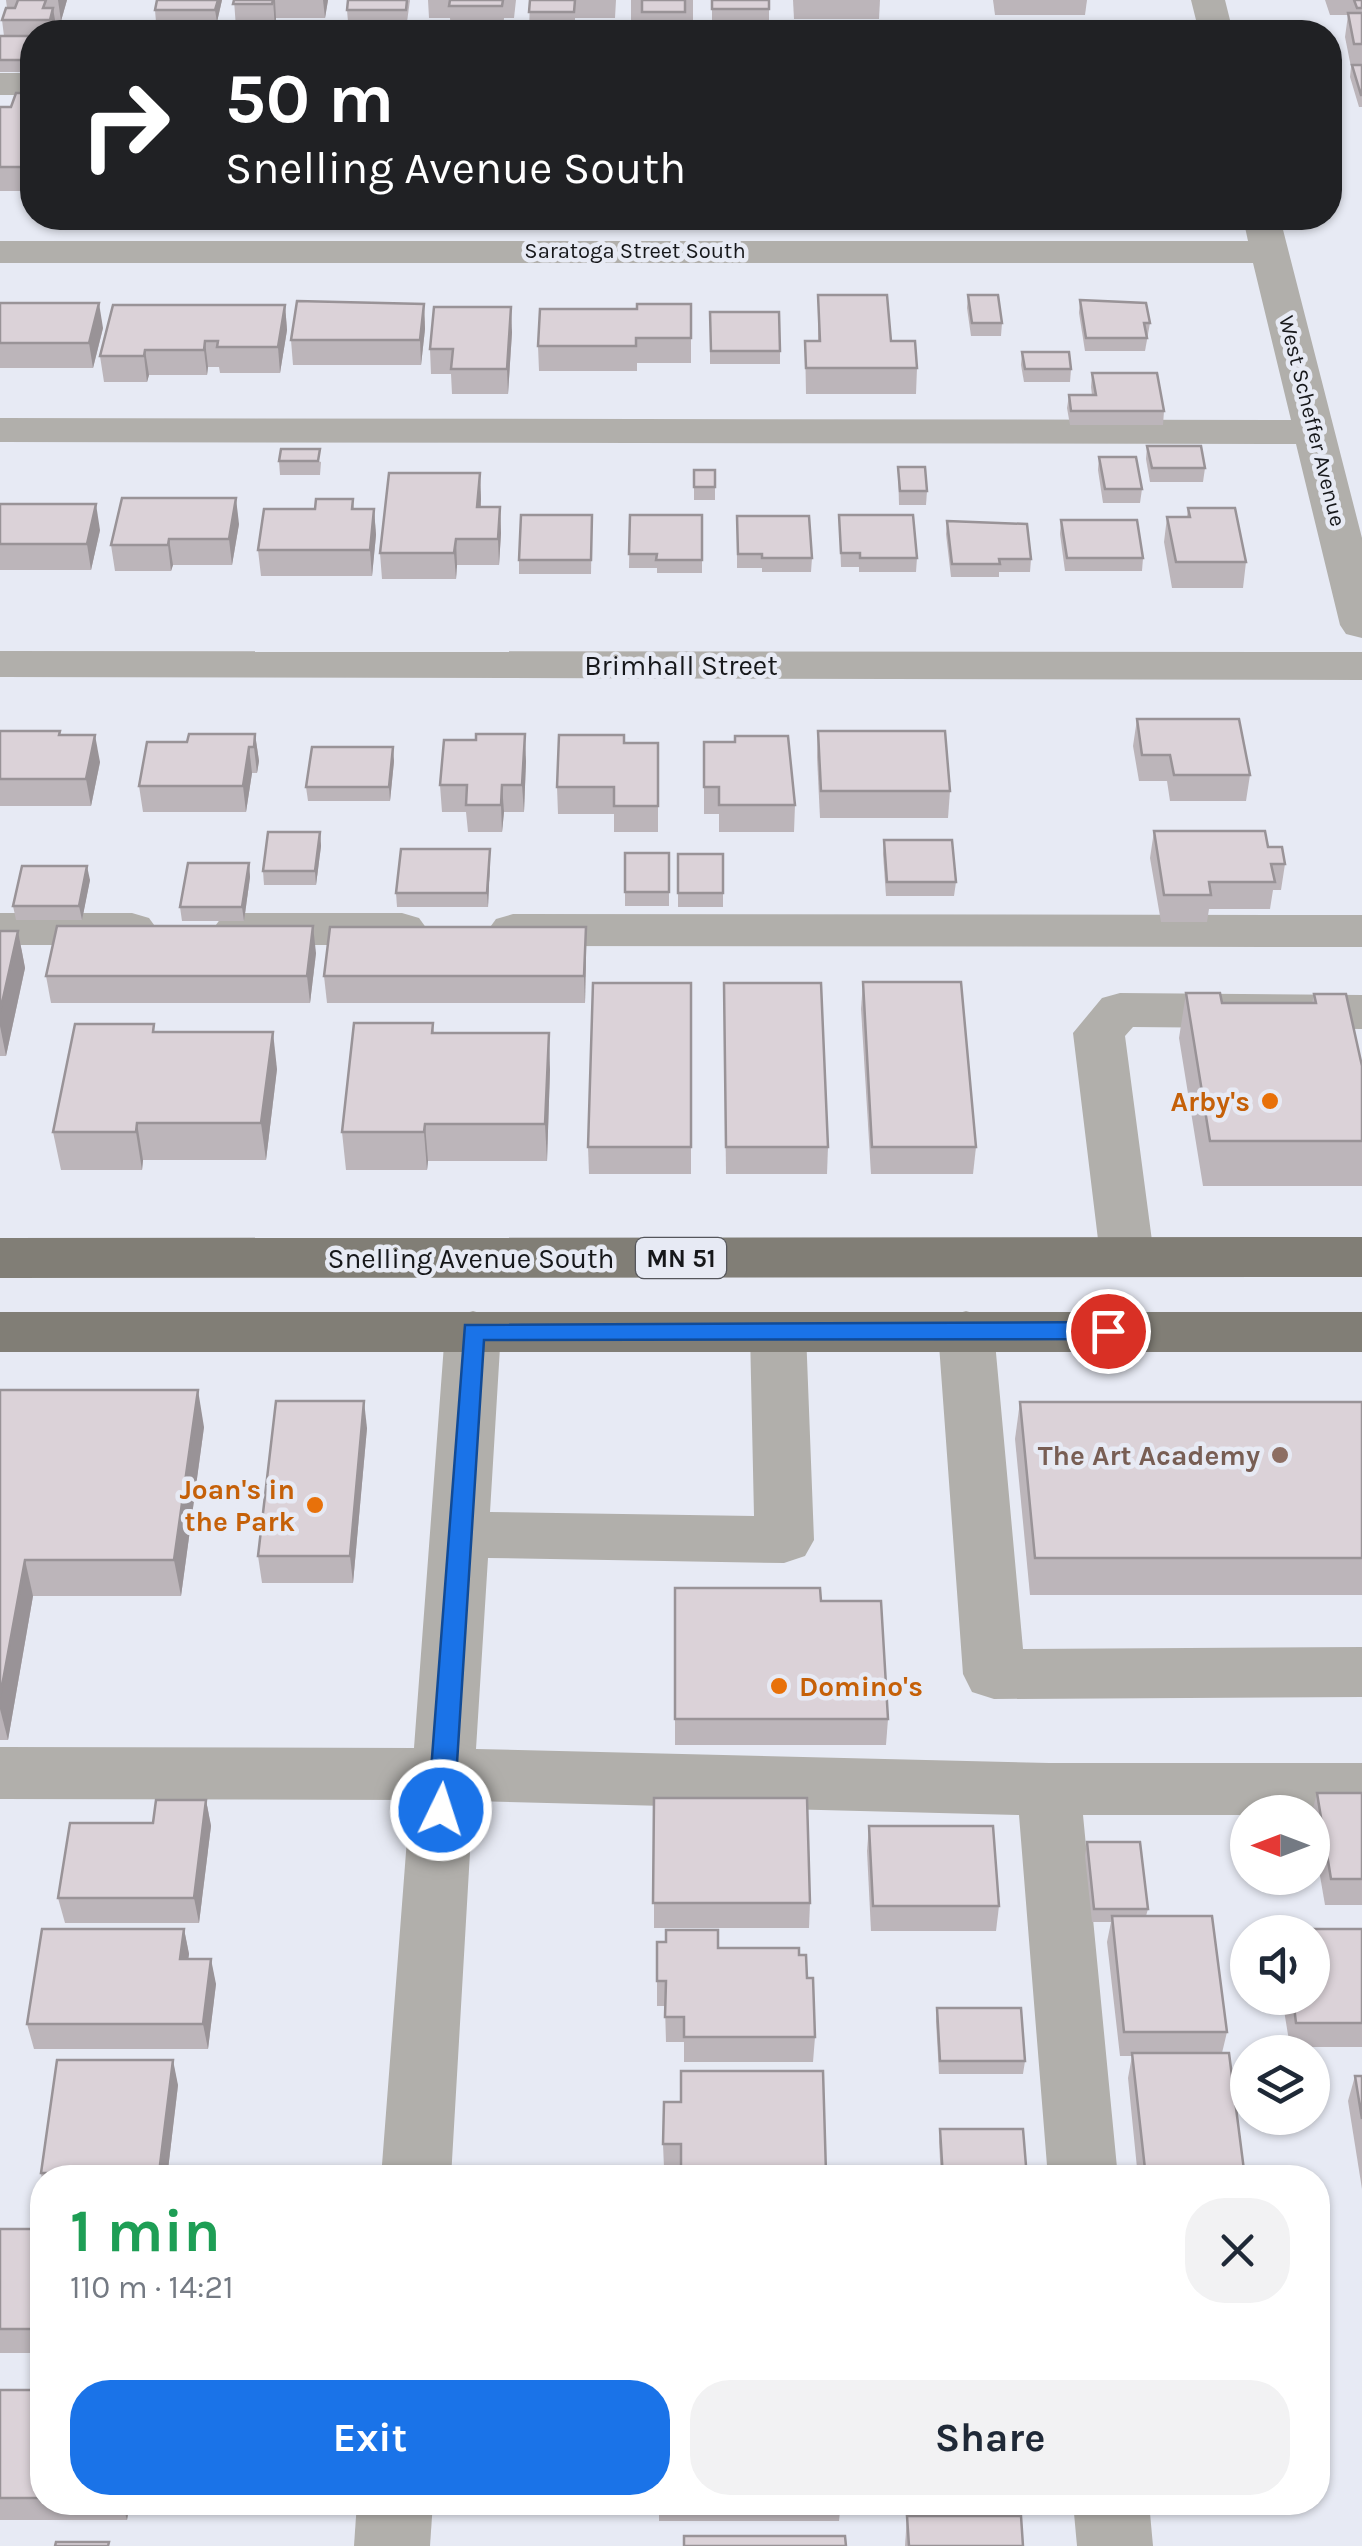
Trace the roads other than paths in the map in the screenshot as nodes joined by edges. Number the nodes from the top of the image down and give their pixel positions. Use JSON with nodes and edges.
{"nodes":[{"id":1,"x":1266,"y":235,"type":"edge"},
{"id":2,"x":0,"y":252,"type":"edge"},
{"id":3,"x":0,"y":430,"type":"edge"},
{"id":4,"x":1314,"y":432,"type":"junction"},
{"id":5,"x":1362,"y":626,"type":"edge"},
{"id":6,"x":0,"y":664,"type":"edge"},
{"id":7,"x":1362,"y":666,"type":"edge"},
{"id":8,"x":0,"y":929,"type":"edge"},
{"id":9,"x":1362,"y":931,"type":"edge"},
{"id":10,"x":1362,"y":1012,"type":"edge"},
{"id":11,"x":1127,"y":1256,"type":"junction"},
{"id":12,"x":0,"y":1258,"type":"edge"},
{"id":13,"x":1362,"y":1258,"type":"edge"},
{"id":14,"x":473,"y":1331,"type":"junction"},
{"id":15,"x":966,"y":1331,"type":"junction"},
{"id":16,"x":0,"y":1332,"type":"edge"},
{"id":17,"x":778,"y":1332,"type":"junction"},
{"id":18,"x":1362,"y":1332,"type":"edge"},
{"id":19,"x":459,"y":1535,"type":"junction"},
{"id":20,"x":1362,"y":1672,"type":"edge"},
{"id":21,"x":0,"y":1773,"type":"edge"},
{"id":22,"x":443,"y":1774,"type":"junction"},
{"id":23,"x":1049,"y":1789,"type":"junction"},
{"id":24,"x":1362,"y":1789,"type":"edge"},
{"id":25,"x":417,"y":2165,"type":"edge"},
{"id":26,"x":1081,"y":2165,"type":"edge"},
{"id":27,"x":394,"y":2515,"type":"edge"},
{"id":28,"x":1112,"y":2515,"type":"edge"},
{"id":29,"x":392,"y":2546,"type":"edge"},
{"id":30,"x":1115,"y":2546,"type":"edge"}],
"edges":[{"from":1,"to":2,"type":"street","name":"Saratoga Street South"},
{"from":1,"to":4,"type":"street","name":"West Scheffer Avenue"},
{"from":3,"to":4,"type":"street"},
{"from":4,"to":5,"type":"street","name":"West Scheffer Avenue"},
{"from":6,"to":7,"type":"street","name":"Brimhall Street"},
{"from":8,"to":9,"type":"street"},
{"from":10,"to":11,"type":"street"},
{"from":11,"to":12,"type":"main road","name":"Snelling Avenue South","number":"MN 51"},
{"from":11,"to":13,"type":"main road","name":"Snelling Avenue South","number":"MN 51"},
{"from":14,"to":16,"type":"main road"},
{"from":14,"to":17,"type":"main road"},
{"from":14,"to":19,"type":"street"},
{"from":15,"to":17,"type":"main road"},
{"from":15,"to":18,"type":"main road"},
{"from":15,"to":20,"type":"street"},
{"from":17,"to":19,"type":"street"},
{"from":19,"to":22,"type":"street"},
{"from":21,"to":22,"type":"street"},
{"from":22,"to":23,"type":"street"},
{"from":22,"to":25,"type":"street"},
{"from":23,"to":24,"type":"street"},
{"from":23,"to":26,"type":"street"},
{"from":27,"to":29,"type":"street"},
{"from":28,"to":30,"type":"street"}]}
